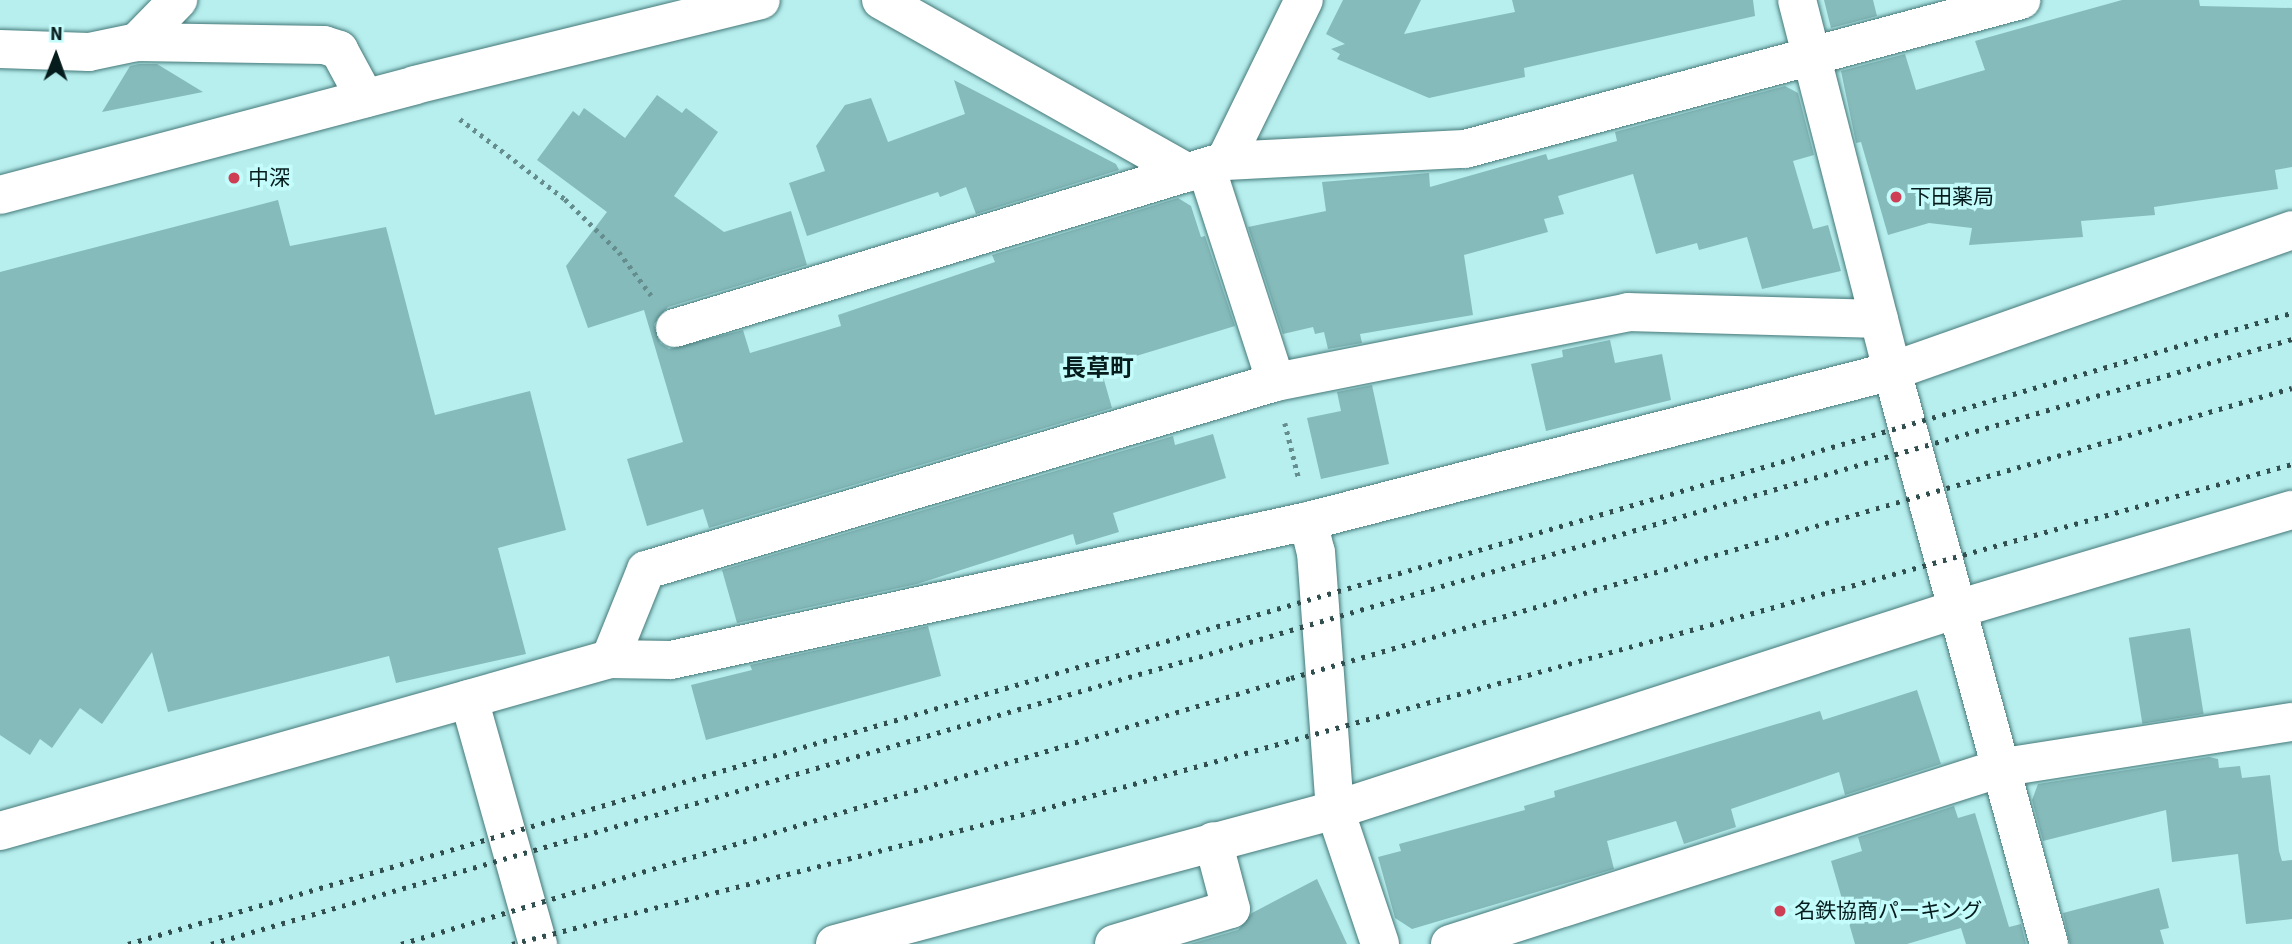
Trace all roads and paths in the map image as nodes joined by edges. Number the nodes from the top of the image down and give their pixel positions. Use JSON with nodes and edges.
{"nodes":[{"id":1,"x":178,"y":0,"type":"edge"},
{"id":2,"x":761,"y":0,"type":"edge"},
{"id":3,"x":881,"y":0,"type":"edge"},
{"id":4,"x":1304,"y":0,"type":"edge"},
{"id":5,"x":1797,"y":0,"type":"edge"},
{"id":6,"x":2021,"y":0,"type":"edge"},
{"id":7,"x":137,"y":42,"type":"junction"},
{"id":8,"x":0,"y":49,"type":"edge"},
{"id":9,"x":1813,"y":57,"type":"junction"},
{"id":10,"x":415,"y":85,"type":"junction"},
{"id":11,"x":365,"y":98,"type":"junction"},
{"id":12,"x":1206,"y":167,"type":"junction"},
{"id":13,"x":0,"y":195,"type":"edge"},
{"id":14,"x":2292,"y":230,"type":"edge"},
{"id":15,"x":1879,"y":318,"type":"junction"},
{"id":16,"x":675,"y":328,"type":"joint"},
{"id":17,"x":1892,"y":371,"type":"junction"},
{"id":18,"x":1276,"y":382,"type":"junction"},
{"id":19,"x":2292,"y":510,"type":"edge"},
{"id":20,"x":1308,"y":521,"type":"junction"},
{"id":21,"x":1957,"y":609,"type":"junction"},
{"id":22,"x":610,"y":659,"type":"junction"},
{"id":23,"x":469,"y":699,"type":"junction"},
{"id":24,"x":2292,"y":722,"type":"edge"},
{"id":25,"x":2004,"y":767,"type":"junction"},
{"id":26,"x":1335,"y":810,"type":"junction"},
{"id":27,"x":0,"y":831,"type":"edge"},
{"id":28,"x":1213,"y":841,"type":"junction"},
{"id":29,"x":538,"y":944,"type":"edge"},
{"id":30,"x":835,"y":944,"type":"edge"},
{"id":31,"x":1114,"y":944,"type":"edge"},
{"id":32,"x":1380,"y":944,"type":"edge"},
{"id":33,"x":1450,"y":944,"type":"edge"},
{"id":34,"x":2049,"y":944,"type":"edge"}],
"edges":[{"from":1,"to":7,"type":"street"},
{"from":2,"to":10,"type":"street"},
{"from":3,"to":12,"type":"street"},
{"from":4,"to":12,"type":"street"},
{"from":5,"to":9,"type":"street"},
{"from":6,"to":9,"type":"street"},
{"from":7,"to":8,"type":"street"},
{"from":7,"to":11,"type":"street"},
{"from":9,"to":12,"type":"street"},
{"from":9,"to":15,"type":"street"},
{"from":10,"to":11,"type":"street"},
{"from":10,"to":16,"type":"path"},
{"from":11,"to":13,"type":"street"},
{"from":12,"to":16,"type":"street"},
{"from":12,"to":18,"type":"street"},
{"from":14,"to":17,"type":"street"},
{"from":15,"to":17,"type":"street"},
{"from":15,"to":18,"type":"street"},
{"from":17,"to":20,"type":"street"},
{"from":17,"to":21,"type":"street"},
{"from":18,"to":20,"type":"path"},
{"from":18,"to":22,"type":"street"},
{"from":19,"to":21,"type":"street"},
{"from":20,"to":22,"type":"street"},
{"from":20,"to":26,"type":"street"},
{"from":21,"to":25,"type":"street"},
{"from":21,"to":26,"type":"street"},
{"from":22,"to":23,"type":"street"},
{"from":23,"to":27,"type":"street"},
{"from":23,"to":29,"type":"street"},
{"from":24,"to":25,"type":"street"},
{"from":25,"to":33,"type":"street"},
{"from":25,"to":34,"type":"street"},
{"from":26,"to":28,"type":"street"},
{"from":26,"to":32,"type":"street"},
{"from":28,"to":30,"type":"street"},
{"from":28,"to":31,"type":"street"}]}
